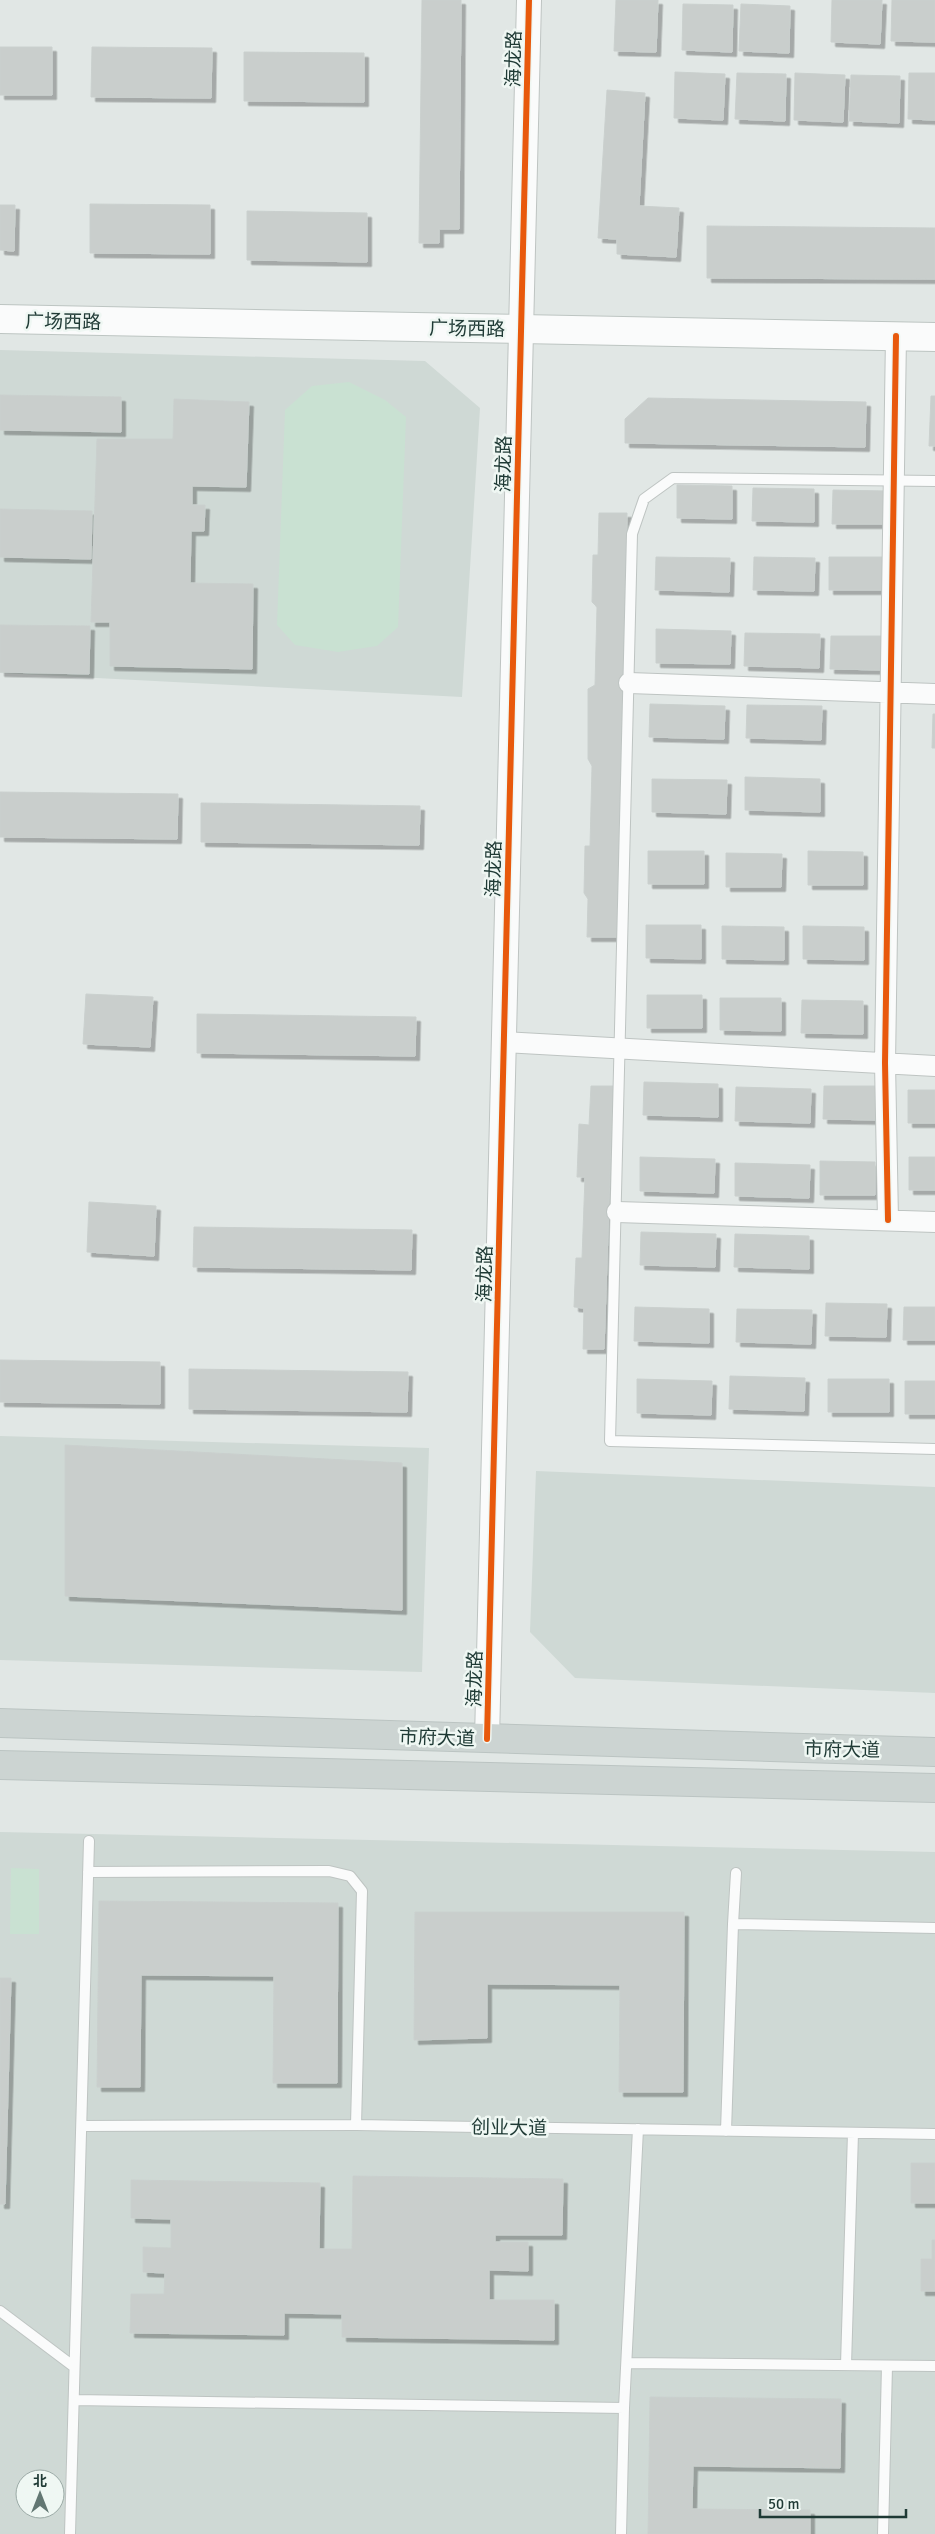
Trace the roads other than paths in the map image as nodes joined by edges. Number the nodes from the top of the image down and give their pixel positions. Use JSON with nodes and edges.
{"nodes":[{"id":1,"x":529,"y":0,"type":"edge"},
{"id":2,"x":0,"y":319,"type":"edge"},
{"id":3,"x":522,"y":329,"type":"junction"},
{"id":4,"x":896,"y":336,"type":"junction"},
{"id":5,"x":935,"y":337,"type":"edge"},
{"id":6,"x":894,"y":481,"type":"junction"},
{"id":7,"x":935,"y":481,"type":"edge"},
{"id":8,"x":629,"y":684,"type":"junction"},
{"id":9,"x":891,"y":692,"type":"junction"},
{"id":10,"x":935,"y":694,"type":"edge"},
{"id":11,"x":504,"y":1042,"type":"junction"},
{"id":12,"x":620,"y":1049,"type":"junction"},
{"id":13,"x":885,"y":1063,"type":"junction"},
{"id":14,"x":935,"y":1066,"type":"edge"},
{"id":15,"x":617,"y":1212,"type":"junction"},
{"id":16,"x":888,"y":1220,"type":"junction"},
{"id":17,"x":935,"y":1222,"type":"edge"},
{"id":18,"x":935,"y":1449,"type":"edge"},
{"id":19,"x":0,"y":1723,"type":"edge"},
{"id":20,"x":487,"y":1739,"type":"junction"},
{"id":21,"x":935,"y":1752,"type":"edge"},
{"id":22,"x":0,"y":1765,"type":"edge"},
{"id":23,"x":935,"y":1788,"type":"edge"},
{"id":24,"x":89,"y":1841,"type":"dead end"},
{"id":25,"x":88,"y":1872,"type":"junction"},
{"id":26,"x":736,"y":1873,"type":"dead end"},
{"id":27,"x":733,"y":1924,"type":"junction"},
{"id":28,"x":935,"y":1928,"type":"edge"},
{"id":29,"x":356,"y":2125,"type":"junction"},
{"id":30,"x":83,"y":2126,"type":"junction"},
{"id":31,"x":638,"y":2129,"type":"junction"},
{"id":32,"x":726,"y":2131,"type":"junction"},
{"id":33,"x":853,"y":2132,"type":"junction"},
{"id":34,"x":935,"y":2134,"type":"edge"},
{"id":35,"x":0,"y":2311,"type":"edge"},
{"id":36,"x":627,"y":2363,"type":"junction"},
{"id":37,"x":846,"y":2365,"type":"junction"},
{"id":38,"x":73,"y":2366,"type":"junction"},
{"id":39,"x":887,"y":2366,"type":"junction"},
{"id":40,"x":935,"y":2366,"type":"edge"},
{"id":41,"x":74,"y":2400,"type":"junction"},
{"id":42,"x":624,"y":2408,"type":"junction"},
{"id":43,"x":70,"y":2534,"type":"edge"},
{"id":44,"x":621,"y":2534,"type":"edge"},
{"id":45,"x":883,"y":2534,"type":"edge"}],
"edges":[{"from":1,"to":3,"type":"street","name":"海龙路"},
{"from":2,"to":3,"type":"main road","name":"广场西路"},
{"from":3,"to":4,"type":"main road","name":"广场西路"},
{"from":3,"to":11,"type":"street","name":"海龙路"},
{"from":4,"to":5,"type":"main road","name":"广场西路"},
{"from":4,"to":6,"type":"street"},
{"from":6,"to":7,"type":"lane"},
{"from":6,"to":8,"type":"lane"},
{"from":6,"to":9,"type":"street"},
{"from":8,"to":9,"type":"street"},
{"from":8,"to":12,"type":"lane"},
{"from":9,"to":10,"type":"street"},
{"from":9,"to":13,"type":"street"},
{"from":11,"to":12,"type":"street"},
{"from":11,"to":20,"type":"street","name":"海龙路"},
{"from":12,"to":13,"type":"street"},
{"from":12,"to":15,"type":"lane"},
{"from":13,"to":14,"type":"street"},
{"from":13,"to":16,"type":"street"},
{"from":15,"to":16,"type":"street"},
{"from":15,"to":18,"type":"lane"},
{"from":16,"to":17,"type":"street"},
{"from":19,"to":20,"type":"main road","name":"市府大道"},
{"from":20,"to":21,"type":"main road","name":"市府大道"},
{"from":22,"to":23,"type":"main road","name":"市府大道"},
{"from":24,"to":25,"type":"lane"},
{"from":25,"to":29,"type":"lane"},
{"from":25,"to":30,"type":"lane"},
{"from":26,"to":27,"type":"lane"},
{"from":27,"to":28,"type":"lane"},
{"from":27,"to":32,"type":"lane"},
{"from":29,"to":30,"type":"lane","name":"创业大道"},
{"from":29,"to":31,"type":"lane","name":"创业大道"},
{"from":30,"to":38,"type":"lane"},
{"from":31,"to":32,"type":"lane","name":"创业大道"},
{"from":31,"to":36,"type":"lane"},
{"from":32,"to":33,"type":"lane","name":"创业大道"},
{"from":33,"to":34,"type":"lane","name":"创业大道"},
{"from":33,"to":37,"type":"lane"},
{"from":35,"to":38,"type":"lane"},
{"from":36,"to":37,"type":"lane"},
{"from":36,"to":42,"type":"lane"},
{"from":37,"to":39,"type":"lane"},
{"from":38,"to":41,"type":"lane"},
{"from":39,"to":40,"type":"lane"},
{"from":39,"to":45,"type":"lane"},
{"from":41,"to":42,"type":"lane"},
{"from":41,"to":43,"type":"lane"},
{"from":42,"to":44,"type":"lane"}]}
